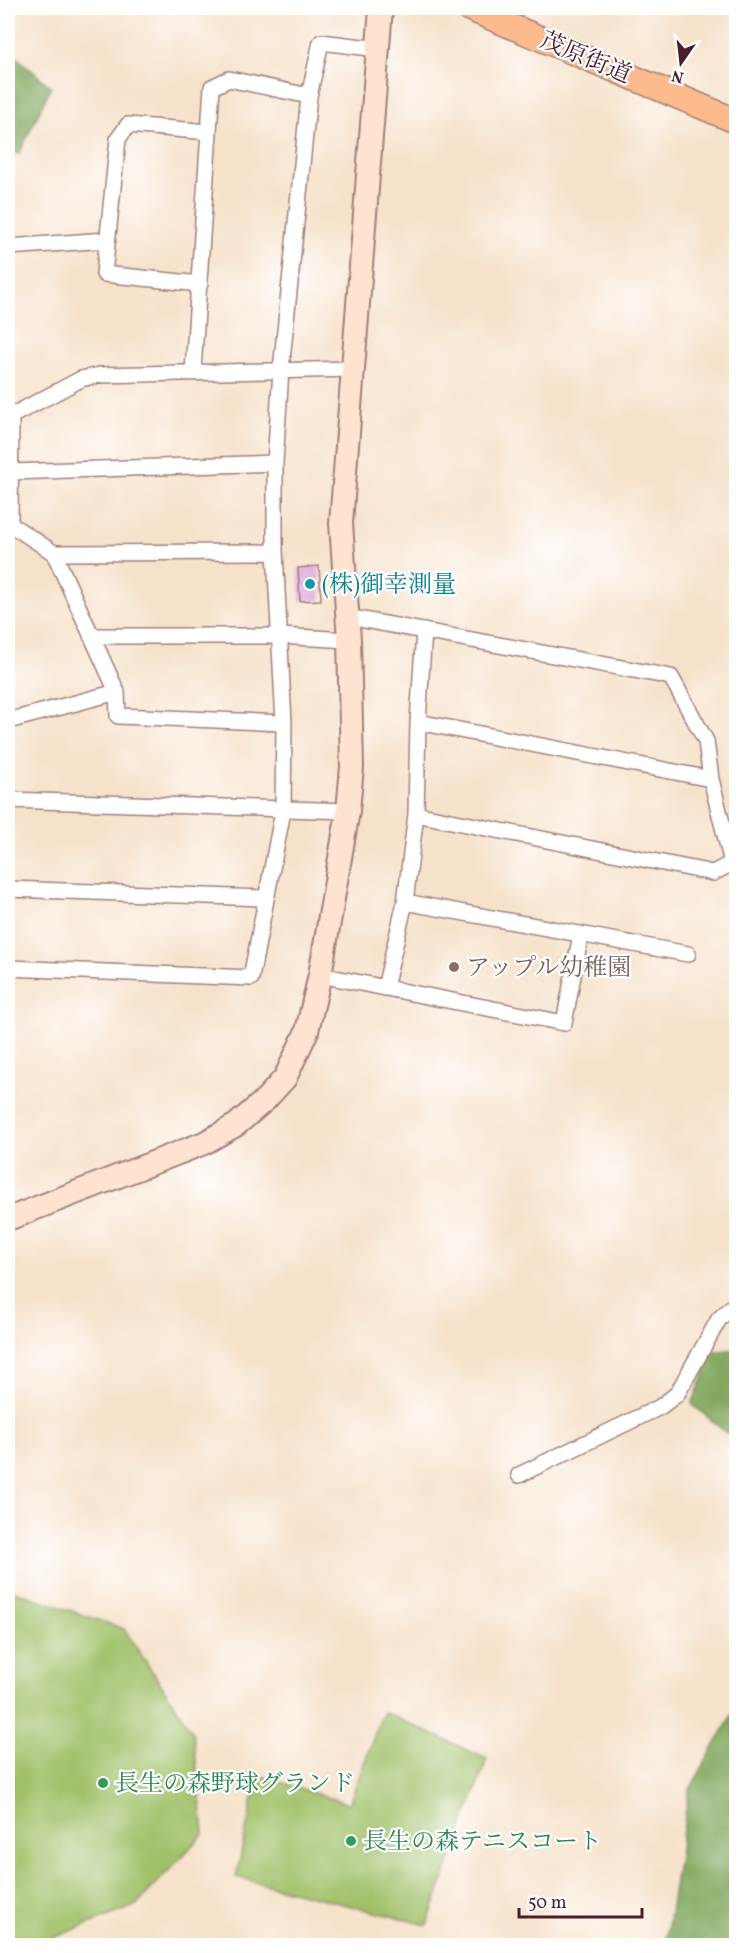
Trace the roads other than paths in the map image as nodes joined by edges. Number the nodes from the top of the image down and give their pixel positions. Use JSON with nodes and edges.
{"nodes":[{"id":1,"x":381,"y":8,"type":"edge"},
{"id":2,"x":468,"y":8,"type":"edge"},
{"id":3,"x":379,"y":49,"type":"junction"},
{"id":4,"x":309,"y":96,"type":"junction"},
{"id":5,"x":736,"y":121,"type":"edge"},
{"id":6,"x":209,"y":132,"type":"junction"},
{"id":7,"x":107,"y":240,"type":"junction"},
{"id":8,"x":8,"y":247,"type":"edge"},
{"id":9,"x":200,"y":284,"type":"junction"},
{"id":10,"x":352,"y":369,"type":"junction"},
{"id":11,"x":281,"y":370,"type":"junction"},
{"id":12,"x":193,"y":371,"type":"junction"},
{"id":13,"x":275,"y":463,"type":"junction"},
{"id":14,"x":11,"y":472,"type":"junction"},
{"id":15,"x":275,"y":552,"type":"junction"},
{"id":16,"x":54,"y":553,"type":"junction"},
{"id":17,"x":348,"y":617,"type":"junction"},
{"id":18,"x":424,"y":631,"type":"junction"},
{"id":19,"x":91,"y":636,"type":"junction"},
{"id":20,"x":279,"y":636,"type":"junction"},
{"id":21,"x":349,"y":640,"type":"junction"},
{"id":22,"x":117,"y":692,"type":"junction"},
{"id":23,"x":8,"y":721,"type":"edge"},
{"id":24,"x":418,"y":722,"type":"junction"},
{"id":25,"x":284,"y":723,"type":"junction"},
{"id":26,"x":711,"y":779,"type":"junction"},
{"id":27,"x":8,"y":800,"type":"edge"},
{"id":28,"x":283,"y":811,"type":"junction"},
{"id":29,"x":348,"y":811,"type":"junction"},
{"id":30,"x":416,"y":814,"type":"junction"},
{"id":31,"x":8,"y":889,"type":"edge"},
{"id":32,"x":266,"y":898,"type":"junction"},
{"id":33,"x":405,"y":902,"type":"junction"},
{"id":34,"x":581,"y":934,"type":"junction"},
{"id":35,"x":688,"y":954,"type":"dead end"},
{"id":36,"x":8,"y":968,"type":"edge"},
{"id":37,"x":320,"y":975,"type":"junction"},
{"id":38,"x":385,"y":988,"type":"junction"},
{"id":39,"x":8,"y":1220,"type":"edge"},
{"id":40,"x":736,"y":1303,"type":"edge"},
{"id":41,"x":519,"y":1475,"type":"dead end"}],
"edges":[{"from":1,"to":3,"type":"street"},
{"from":2,"to":5,"type":"main road","name":"茂原街道"},
{"from":3,"to":4,"type":"street"},
{"from":3,"to":10,"type":"street"},
{"from":4,"to":6,"type":"street"},
{"from":4,"to":11,"type":"street"},
{"from":6,"to":7,"type":"street"},
{"from":6,"to":9,"type":"street"},
{"from":7,"to":8,"type":"street"},
{"from":7,"to":9,"type":"street"},
{"from":9,"to":12,"type":"street"},
{"from":10,"to":11,"type":"street"},
{"from":10,"to":17,"type":"street"},
{"from":11,"to":12,"type":"street"},
{"from":11,"to":13,"type":"street"},
{"from":12,"to":14,"type":"street"},
{"from":13,"to":14,"type":"street"},
{"from":13,"to":15,"type":"street"},
{"from":14,"to":16,"type":"street"},
{"from":15,"to":16,"type":"street"},
{"from":15,"to":20,"type":"street"},
{"from":16,"to":19,"type":"street"},
{"from":17,"to":18,"type":"street"},
{"from":17,"to":21,"type":"street"},
{"from":18,"to":24,"type":"street"},
{"from":18,"to":26,"type":"street"},
{"from":19,"to":20,"type":"street"},
{"from":19,"to":22,"type":"street"},
{"from":20,"to":21,"type":"street"},
{"from":20,"to":25,"type":"street"},
{"from":21,"to":29,"type":"street"},
{"from":22,"to":23,"type":"street"},
{"from":22,"to":25,"type":"street"},
{"from":24,"to":26,"type":"street"},
{"from":24,"to":30,"type":"street"},
{"from":25,"to":28,"type":"street"},
{"from":26,"to":30,"type":"street"},
{"from":27,"to":28,"type":"street"},
{"from":28,"to":29,"type":"street"},
{"from":28,"to":32,"type":"street"},
{"from":29,"to":37,"type":"street"},
{"from":30,"to":33,"type":"street"},
{"from":31,"to":32,"type":"street"},
{"from":32,"to":36,"type":"street"},
{"from":33,"to":34,"type":"street"},
{"from":33,"to":38,"type":"street"},
{"from":34,"to":35,"type":"street"},
{"from":34,"to":38,"type":"street"},
{"from":37,"to":38,"type":"street"},
{"from":37,"to":39,"type":"street"},
{"from":40,"to":41,"type":"street"}]}
